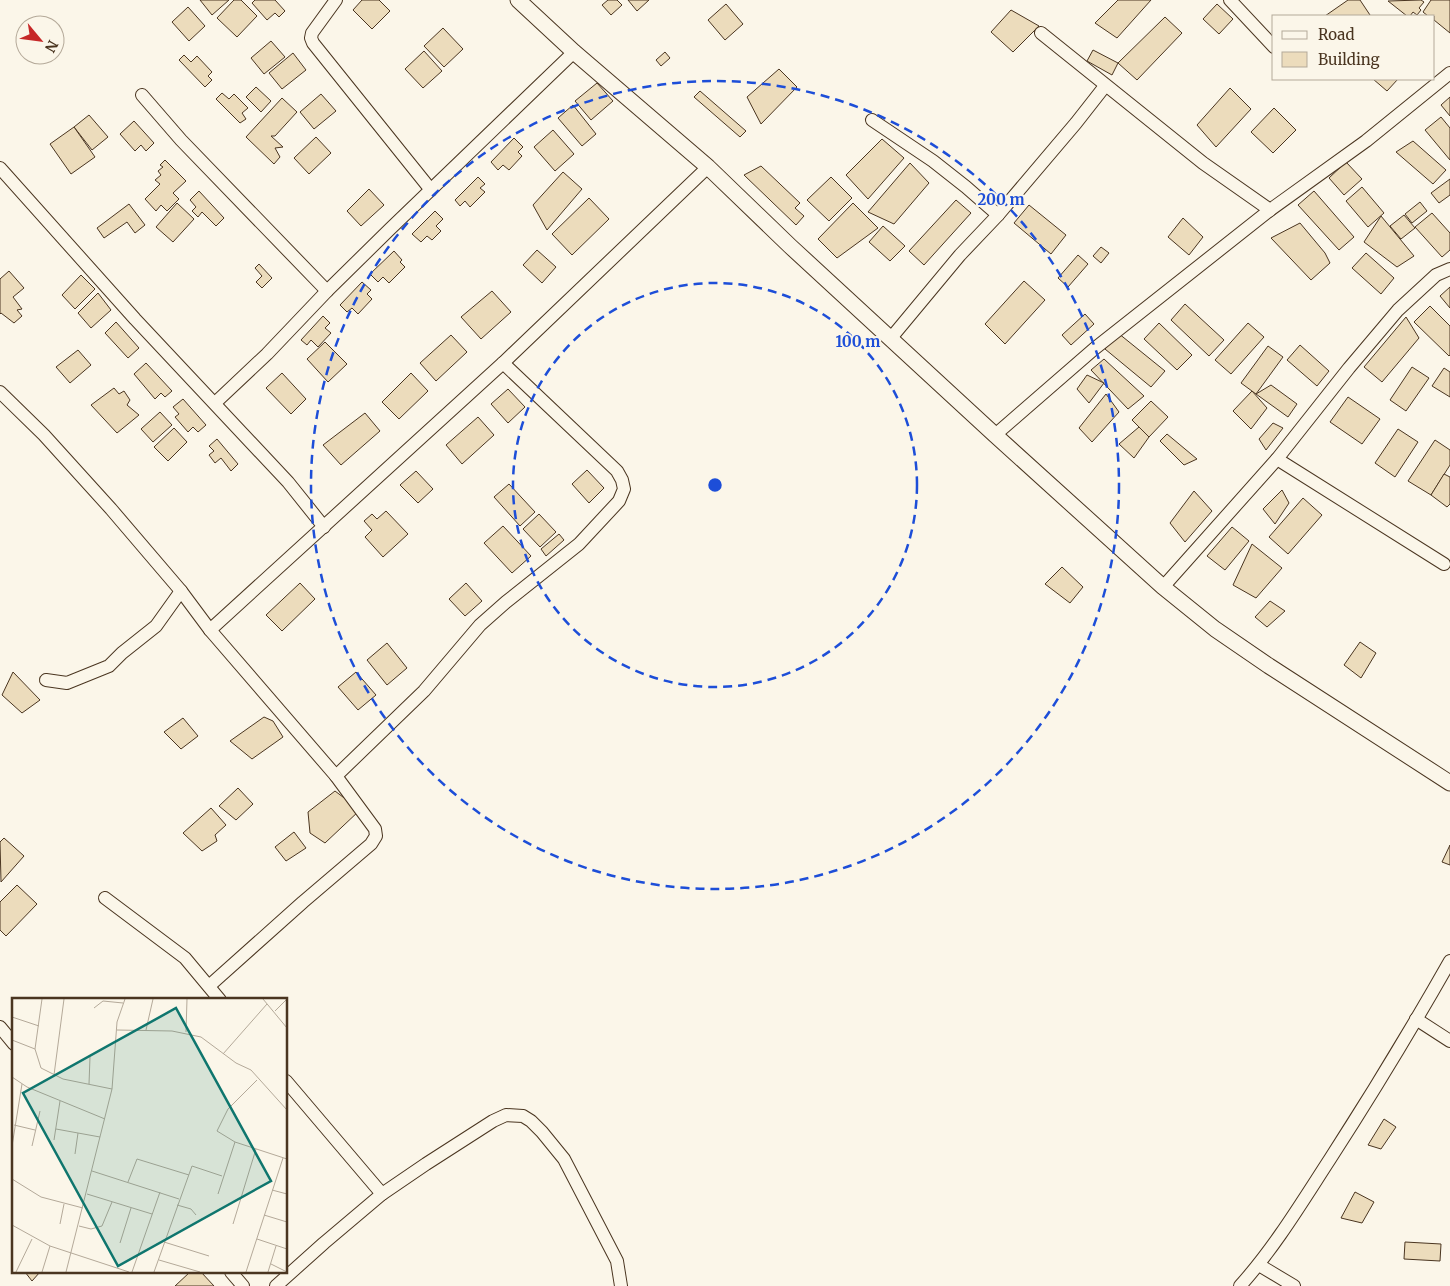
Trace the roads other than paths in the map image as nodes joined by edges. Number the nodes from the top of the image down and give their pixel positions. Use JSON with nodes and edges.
{"nodes":[{"id":1,"x":336,"y":0,"type":"edge"},
{"id":2,"x":518,"y":0,"type":"edge"},
{"id":3,"x":1230,"y":0,"type":"edge"},
{"id":4,"x":1041,"y":34,"type":"dead end"},
{"id":5,"x":1272,"y":45,"type":"edge"},
{"id":6,"x":574,"y":52,"type":"junction"},
{"id":7,"x":1450,"y":73,"type":"edge"},
{"id":8,"x":1105,"y":86,"type":"junction"},
{"id":9,"x":142,"y":95,"type":"dead end"},
{"id":10,"x":872,"y":120,"type":"dead end"},
{"id":11,"x":708,"y":167,"type":"junction"},
{"id":12,"x":0,"y":168,"type":"edge"},
{"id":13,"x":431,"y":190,"type":"junction"},
{"id":14,"x":1270,"y":210,"type":"junction"},
{"id":15,"x":998,"y":215,"type":"junction"},
{"id":16,"x":1450,"y":269,"type":"edge"},
{"id":17,"x":327,"y":291,"type":"junction"},
{"id":18,"x":891,"y":338,"type":"junction"},
{"id":19,"x":503,"y":363,"type":"junction"},
{"id":20,"x":0,"y":392,"type":"edge"},
{"id":21,"x":215,"y":403,"type":"junction"},
{"id":22,"x":995,"y":435,"type":"junction"},
{"id":23,"x":1277,"y":459,"type":"junction"},
{"id":24,"x":324,"y":527,"type":"junction"},
{"id":25,"x":1444,"y":564,"type":"dead end"},
{"id":26,"x":1163,"y":587,"type":"junction"},
{"id":27,"x":181,"y":591,"type":"junction"},
{"id":28,"x":210,"y":630,"type":"junction"},
{"id":29,"x":46,"y":680,"type":"dead end"},
{"id":30,"x":336,"y":776,"type":"junction"},
{"id":31,"x":1450,"y":783,"type":"edge"},
{"id":32,"x":106,"y":898,"type":"dead end"},
{"id":33,"x":1450,"y":961,"type":"edge"},
{"id":34,"x":209,"y":986,"type":"junction"},
{"id":35,"x":218,"y":998,"type":"edge"},
{"id":36,"x":1416,"y":1019,"type":"junction"},
{"id":37,"x":0,"y":1027,"type":"edge"},
{"id":38,"x":1450,"y":1041,"type":"edge"},
{"id":39,"x":12,"y":1042,"type":"edge"},
{"id":40,"x":288,"y":1082,"type":"edge"},
{"id":41,"x":382,"y":1194,"type":"junction"},
{"id":42,"x":1260,"y":1264,"type":"junction"},
{"id":43,"x":233,"y":1274,"type":"edge"},
{"id":44,"x":243,"y":1286,"type":"edge"},
{"id":45,"x":276,"y":1286,"type":"edge"},
{"id":46,"x":620,"y":1286,"type":"edge"},
{"id":47,"x":1240,"y":1286,"type":"edge"},
{"id":48,"x":1294,"y":1286,"type":"edge"}],
"edges":[{"from":1,"to":13,"type":"street"},
{"from":2,"to":6,"type":"street"},
{"from":3,"to":5,"type":"street"},
{"from":4,"to":8,"type":"street"},
{"from":6,"to":11,"type":"street"},
{"from":6,"to":13,"type":"street"},
{"from":7,"to":14,"type":"street"},
{"from":8,"to":14,"type":"street"},
{"from":8,"to":15,"type":"street"},
{"from":9,"to":17,"type":"street"},
{"from":10,"to":15,"type":"street"},
{"from":11,"to":18,"type":"street"},
{"from":11,"to":19,"type":"street"},
{"from":12,"to":21,"type":"street"},
{"from":13,"to":17,"type":"street"},
{"from":14,"to":22,"type":"street"},
{"from":15,"to":18,"type":"street"},
{"from":16,"to":23,"type":"street"},
{"from":17,"to":21,"type":"street"},
{"from":18,"to":22,"type":"street"},
{"from":19,"to":24,"type":"street"},
{"from":19,"to":30,"type":"street"},
{"from":20,"to":27,"type":"street"},
{"from":21,"to":24,"type":"street"},
{"from":22,"to":26,"type":"street"},
{"from":23,"to":25,"type":"street"},
{"from":23,"to":26,"type":"street"},
{"from":24,"to":28,"type":"street"},
{"from":26,"to":31,"type":"street"},
{"from":27,"to":28,"type":"street"},
{"from":27,"to":29,"type":"street"},
{"from":28,"to":30,"type":"street"},
{"from":30,"to":34,"type":"street"},
{"from":32,"to":34,"type":"street"},
{"from":33,"to":36,"type":"street"},
{"from":34,"to":35,"type":"street"},
{"from":36,"to":38,"type":"street"},
{"from":36,"to":42,"type":"street"},
{"from":37,"to":39,"type":"street"},
{"from":40,"to":41,"type":"street"},
{"from":41,"to":45,"type":"street"},
{"from":41,"to":46,"type":"street"},
{"from":42,"to":47,"type":"street"},
{"from":42,"to":48,"type":"street"},
{"from":43,"to":44,"type":"street"}]}
